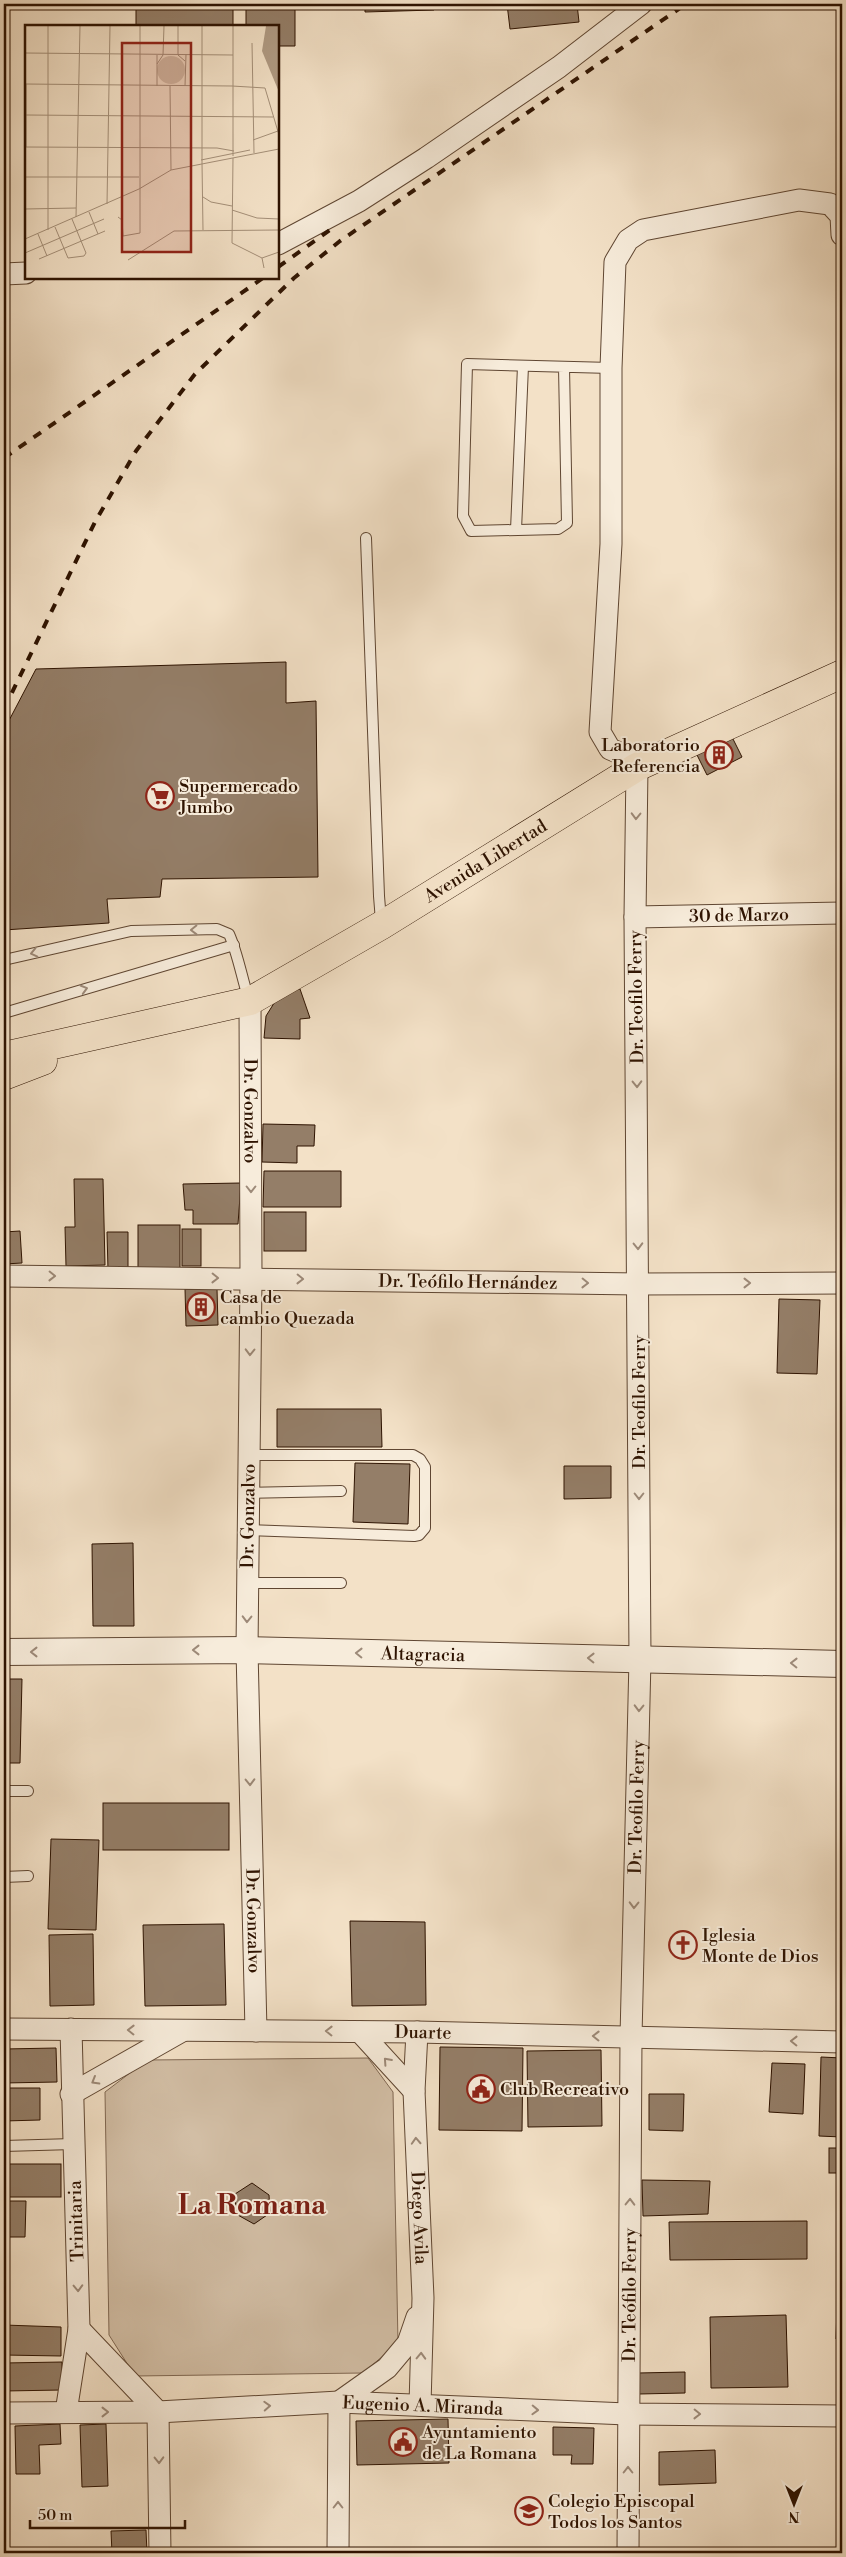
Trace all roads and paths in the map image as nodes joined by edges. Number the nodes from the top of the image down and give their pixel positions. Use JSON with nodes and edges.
{"nodes":[{"id":1,"x":641,"y":4,"type":"edge"},
{"id":2,"x":842,"y":235,"type":"edge"},
{"id":3,"x":279,"y":243,"type":"edge"},
{"id":4,"x":25,"y":273,"type":"edge"},
{"id":5,"x":4,"y":274,"type":"edge"},
{"id":6,"x":523,"y":366,"type":"junction"},
{"id":7,"x":564,"y":367,"type":"junction"},
{"id":8,"x":612,"y":368,"type":"junction"},
{"id":9,"x":516,"y":530,"type":"junction"},
{"id":10,"x":366,"y":538,"type":"dead end"},
{"id":11,"x":842,"y":674,"type":"edge"},
{"id":12,"x":637,"y":768,"type":"junction"},
{"id":13,"x":842,"y":913,"type":"edge"},
{"id":14,"x":635,"y":917,"type":"junction"},
{"id":15,"x":382,"y":925,"type":"junction"},
{"id":16,"x":234,"y":945,"type":"junction"},
{"id":17,"x":4,"y":960,"type":"edge"},
{"id":18,"x":250,"y":1000,"type":"junction"},
{"id":19,"x":4,"y":1013,"type":"edge"},
{"id":20,"x":124,"y":1029,"type":"junction"},
{"id":21,"x":4,"y":1056,"type":"edge"},
{"id":22,"x":4,"y":1076,"type":"edge"},
{"id":23,"x":4,"y":1276,"type":"edge"},
{"id":24,"x":251,"y":1278,"type":"junction"},
{"id":25,"x":842,"y":1283,"type":"edge"},
{"id":26,"x":639,"y":1284,"type":"junction"},
{"id":27,"x":249,"y":1455,"type":"junction"},
{"id":28,"x":341,"y":1491,"type":"dead end"},
{"id":29,"x":248,"y":1493,"type":"junction"},
{"id":30,"x":248,"y":1530,"type":"junction"},
{"id":31,"x":248,"y":1583,"type":"junction"},
{"id":32,"x":341,"y":1583,"type":"dead end"},
{"id":33,"x":247,"y":1650,"type":"junction"},
{"id":34,"x":4,"y":1652,"type":"edge"},
{"id":35,"x":640,"y":1659,"type":"junction"},
{"id":36,"x":842,"y":1664,"type":"edge"},
{"id":37,"x":4,"y":1791,"type":"edge"},
{"id":38,"x":28,"y":1791,"type":"dead end"},
{"id":39,"x":28,"y":1876,"type":"dead end"},
{"id":40,"x":4,"y":1877,"type":"edge"},
{"id":41,"x":4,"y":2029,"type":"edge"},
{"id":42,"x":71,"y":2029,"type":"junction"},
{"id":43,"x":182,"y":2030,"type":"junction"},
{"id":44,"x":256,"y":2031,"type":"junction"},
{"id":45,"x":360,"y":2032,"type":"junction"},
{"id":46,"x":417,"y":2032,"type":"junction"},
{"id":47,"x":631,"y":2036,"type":"junction"},
{"id":48,"x":842,"y":2042,"type":"edge"},
{"id":49,"x":414,"y":2091,"type":"junction"},
{"id":50,"x":72,"y":2094,"type":"junction"},
{"id":51,"x":73,"y":2144,"type":"junction"},
{"id":52,"x":4,"y":2146,"type":"edge"},
{"id":53,"x":423,"y":2298,"type":"junction"},
{"id":54,"x":79,"y":2329,"type":"junction"},
{"id":55,"x":339,"y":2402,"type":"junction"},
{"id":56,"x":420,"y":2405,"type":"junction"},
{"id":57,"x":66,"y":2412,"type":"junction"},
{"id":58,"x":158,"y":2412,"type":"junction"},
{"id":59,"x":4,"y":2413,"type":"edge"},
{"id":60,"x":628,"y":2414,"type":"junction"},
{"id":61,"x":842,"y":2416,"type":"edge"},
{"id":62,"x":160,"y":2553,"type":"edge"},
{"id":63,"x":338,"y":2553,"type":"edge"},
{"id":64,"x":628,"y":2553,"type":"edge"}],
"edges":[{"from":1,"to":3,"type":"street"},
{"from":2,"to":8,"type":"street"},
{"from":4,"to":5,"type":"street"},
{"from":6,"to":7,"type":"lane"},
{"from":6,"to":9,"type":"lane"},
{"from":6,"to":9,"type":"lane"},
{"from":7,"to":8,"type":"lane"},
{"from":7,"to":9,"type":"lane"},
{"from":8,"to":12,"type":"street"},
{"from":10,"to":15,"type":"lane"},
{"from":11,"to":12,"type":"main road","name":"Avenida Libertad"},
{"from":12,"to":14,"type":"street","name":"Dr. Teofilo Ferry","one_way":true},
{"from":12,"to":15,"type":"main road","name":"Avenida Libertad"},
{"from":13,"to":14,"type":"street","name":"30 de Marzo"},
{"from":14,"to":26,"type":"street","name":"Dr. Teofilo Ferry","one_way":true},
{"from":15,"to":18,"type":"main road","name":"Avenida Libertad"},
{"from":16,"to":17,"type":"lane","one_way":true},
{"from":16,"to":18,"type":"lane"},
{"from":19,"to":16,"type":"lane","one_way":true},
{"from":18,"to":20,"type":"main road","name":"Avenida Libertad"},
{"from":18,"to":24,"type":"street","name":"Dr. Gonzalvo","one_way":true},
{"from":20,"to":21,"type":"main road","name":"Avenida Libertad"},
{"from":20,"to":22,"type":"main road","name":"Avenida Libertad"},
{"from":23,"to":24,"type":"street","name":"Dr. Teófilo Hernández","one_way":true},
{"from":24,"to":26,"type":"street","name":"Dr. Teófilo Hernández","one_way":true},
{"from":24,"to":27,"type":"street","name":"Dr. Gonzalvo","one_way":true},
{"from":26,"to":25,"type":"street","name":"Dr. Teófilo Hernández","one_way":true},
{"from":26,"to":35,"type":"street","name":"Dr. Teofilo Ferry","one_way":true},
{"from":27,"to":29,"type":"street","name":"Dr. Gonzalvo"},
{"from":27,"to":30,"type":"lane"},
{"from":28,"to":29,"type":"lane"},
{"from":29,"to":30,"type":"street","name":"Dr. Gonzalvo"},
{"from":30,"to":31,"type":"street","name":"Dr. Gonzalvo"},
{"from":31,"to":32,"type":"lane"},
{"from":31,"to":33,"type":"street","name":"Dr. Gonzalvo","one_way":true},
{"from":33,"to":34,"type":"street","name":"Altagracia","one_way":true},
{"from":35,"to":33,"type":"street","name":"Altagracia","one_way":true},
{"from":33,"to":44,"type":"street","name":"Dr. Gonzalvo","one_way":true},
{"from":36,"to":35,"type":"street","name":"Altagracia","one_way":true},
{"from":35,"to":47,"type":"street","name":"Dr. Teofilo Ferry","one_way":true},
{"from":37,"to":38,"type":"lane"},
{"from":39,"to":40,"type":"lane"},
{"from":41,"to":42,"type":"street","name":"Duarte"},
{"from":43,"to":42,"type":"street","name":"Duarte","one_way":true},
{"from":42,"to":50,"type":"street","name":"Trinitaria"},
{"from":43,"to":44,"type":"street","name":"Duarte"},
{"from":43,"to":50,"type":"street","one_way":true},
{"from":45,"to":44,"type":"street","name":"Duarte","one_way":true},
{"from":45,"to":46,"type":"street","name":"Duarte"},
{"from":49,"to":45,"type":"street","one_way":true},
{"from":47,"to":46,"type":"street","name":"Duarte","one_way":true},
{"from":46,"to":49,"type":"street","name":"Diego Avila"},
{"from":48,"to":47,"type":"street","name":"Duarte","one_way":true},
{"from":60,"to":47,"type":"street","name":"Dr. Teófilo Ferry","one_way":true},
{"from":53,"to":49,"type":"street","name":"Diego Avila","one_way":true},
{"from":50,"to":51,"type":"street","name":"Trinitaria"},
{"from":51,"to":52,"type":"lane"},
{"from":51,"to":54,"type":"street","name":"Trinitaria","one_way":true},
{"from":53,"to":55,"type":"street"},
{"from":56,"to":53,"type":"street","name":"Diego Avila","one_way":true},
{"from":54,"to":57,"type":"street","name":"Trinitaria"},
{"from":54,"to":58,"type":"street"},
{"from":55,"to":56,"type":"street","name":"Eugenio A. Miranda"},
{"from":58,"to":55,"type":"street","name":"Eugenio A. Miranda","one_way":true},
{"from":63,"to":55,"type":"street","one_way":true},
{"from":56,"to":60,"type":"street","name":"Eugenio A. Miranda","one_way":true},
{"from":57,"to":58,"type":"street","name":"Eugenio A. Miranda","one_way":true},
{"from":57,"to":59,"type":"street","name":"Eugenio A. Miranda"},
{"from":58,"to":62,"type":"street","one_way":true},
{"from":60,"to":61,"type":"street","name":"Eugenio A. Miranda","one_way":true},
{"from":64,"to":60,"type":"street","name":"Dr. Teófilo Ferry","one_way":true}]}
